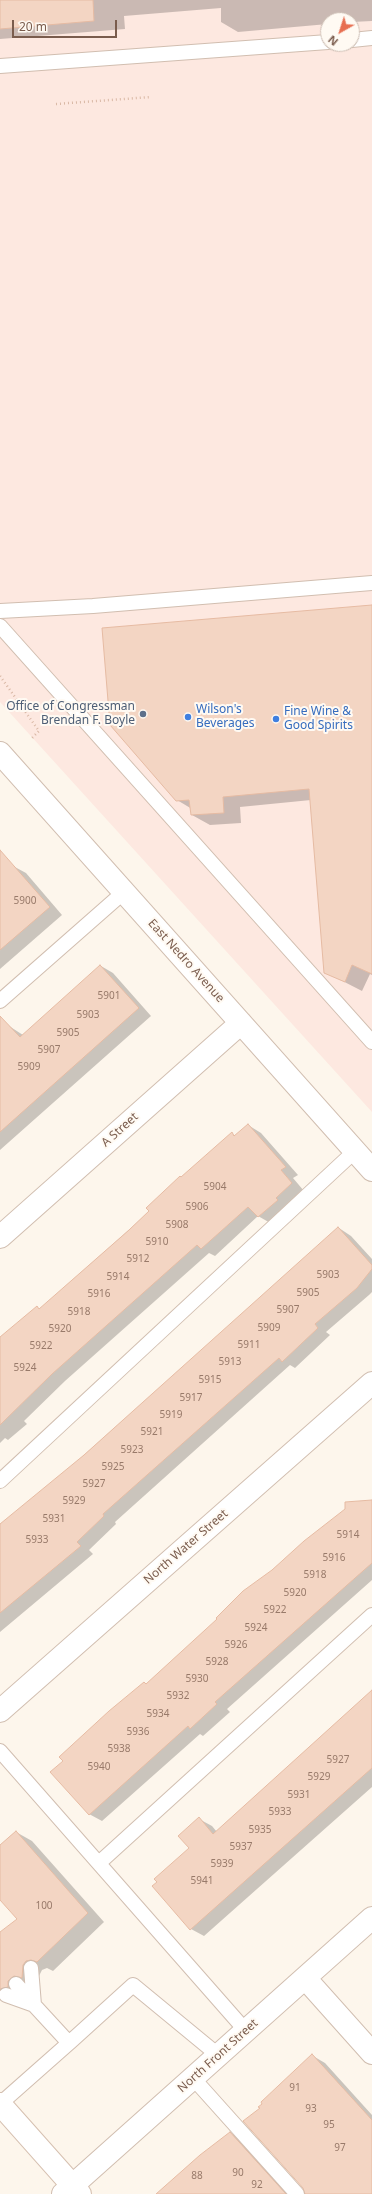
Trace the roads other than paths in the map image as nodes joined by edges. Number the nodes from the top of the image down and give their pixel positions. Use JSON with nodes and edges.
{"nodes":[{"id":1,"x":372,"y":38,"type":"edge"},
{"id":2,"x":360,"y":39,"type":"edge"},
{"id":3,"x":320,"y":43,"type":"edge"},
{"id":4,"x":0,"y":66,"type":"edge"},
{"id":5,"x":372,"y":583,"type":"edge"},
{"id":6,"x":0,"y":611,"type":"edge"},
{"id":7,"x":0,"y":626,"type":"edge"},
{"id":8,"x":3,"y":762,"type":"edge"},
{"id":9,"x":124,"y":892,"type":"junction"},
{"id":10,"x":0,"y":1001,"type":"edge"},
{"id":11,"x":241,"y":1023,"type":"junction"},
{"id":12,"x":372,"y":1042,"type":"edge"},
{"id":13,"x":355,"y":1150,"type":"junction"},
{"id":14,"x":372,"y":1170,"type":"edge"},
{"id":15,"x":0,"y":1238,"type":"edge"},
{"id":16,"x":372,"y":1383,"type":"edge"},
{"id":17,"x":0,"y":1481,"type":"edge"},
{"id":18,"x":372,"y":1615,"type":"edge"},
{"id":19,"x":0,"y":1711,"type":"edge"},
{"id":20,"x":0,"y":1751,"type":"edge"},
{"id":21,"x":99,"y":1863,"type":"junction"},
{"id":22,"x":372,"y":1918,"type":"edge"},
{"id":23,"x":31,"y":1968,"type":"dead end"},
{"id":24,"x":305,"y":1978,"type":"junction"},
{"id":25,"x":16,"y":1984,"type":"dead end"},
{"id":26,"x":6,"y":1995,"type":"dead end"},
{"id":27,"x":34,"y":2005,"type":"junction"},
{"id":28,"x":246,"y":2031,"type":"junction"},
{"id":29,"x":68,"y":2043,"type":"junction"},
{"id":30,"x":372,"y":2053,"type":"edge"},
{"id":31,"x":218,"y":2055,"type":"junction"},
{"id":32,"x":194,"y":2078,"type":"junction"},
{"id":33,"x":0,"y":2104,"type":"edge"},
{"id":34,"x":72,"y":2191,"type":"edge"},
{"id":35,"x":297,"y":2194,"type":"edge"}],
"edges":[{"from":1,"to":2,"type":"lane"},
{"from":3,"to":4,"type":"lane"},
{"from":5,"to":6,"type":"lane"},
{"from":7,"to":12,"type":"lane"},
{"from":8,"to":9,"type":"street","name":"East Nedro Avenue"},
{"from":9,"to":10,"type":"lane"},
{"from":9,"to":11,"type":"street","name":"East Nedro Avenue"},
{"from":11,"to":13,"type":"street","name":"East Nedro Avenue"},
{"from":11,"to":15,"type":"street","name":"A Street"},
{"from":13,"to":14,"type":"street","name":"East Nedro Avenue"},
{"from":13,"to":17,"type":"lane"},
{"from":16,"to":19,"type":"street","name":"North Water Street"},
{"from":18,"to":21,"type":"lane"},
{"from":20,"to":21,"type":"lane"},
{"from":21,"to":28,"type":"lane"},
{"from":22,"to":24,"type":"street","name":"North Front Street"},
{"from":23,"to":27,"type":"lane"},
{"from":24,"to":28,"type":"street","name":"North Front Street"},
{"from":24,"to":30,"type":"street"},
{"from":25,"to":27,"type":"lane"},
{"from":26,"to":27,"type":"lane"},
{"from":27,"to":29,"type":"lane"},
{"from":28,"to":31,"type":"street","name":"North Front Street"},
{"from":29,"to":31,"type":"lane"},
{"from":29,"to":33,"type":"lane"},
{"from":31,"to":32,"type":"street","name":"North Front Street"},
{"from":32,"to":34,"type":"street","name":"North Front Street"},
{"from":32,"to":35,"type":"lane"},
{"from":33,"to":34,"type":"street"}]}
